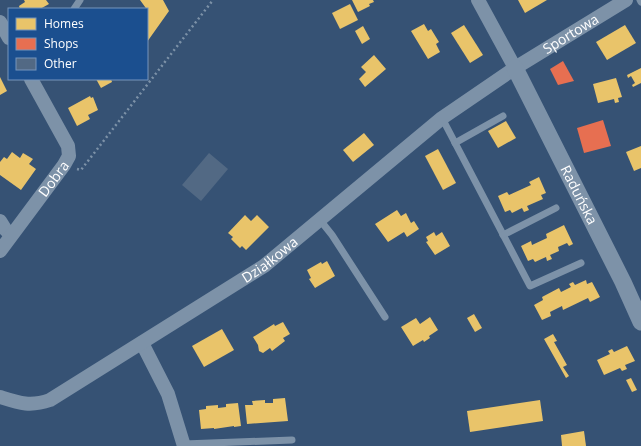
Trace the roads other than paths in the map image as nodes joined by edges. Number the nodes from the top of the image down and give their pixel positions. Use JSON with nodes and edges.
{"nodes":[{"id":1,"x":478,"y":0,"type":"edge"},
{"id":2,"x":626,"y":0,"type":"edge"},
{"id":3,"x":0,"y":22,"type":"edge"},
{"id":4,"x":8,"y":36,"type":"edge"},
{"id":5,"x":515,"y":68,"type":"junction"},
{"id":6,"x":32,"y":80,"type":"edge"},
{"id":7,"x":503,"y":116,"type":"dead end"},
{"id":8,"x":442,"y":118,"type":"junction"},
{"id":9,"x":455,"y":143,"type":"junction"},
{"id":10,"x":556,"y":208,"type":"dead end"},
{"id":11,"x":320,"y":220,"type":"junction"},
{"id":12,"x":0,"y":221,"type":"edge"},
{"id":13,"x":11,"y":235,"type":"junction"},
{"id":14,"x":503,"y":235,"type":"junction"},
{"id":15,"x":0,"y":251,"type":"edge"},
{"id":16,"x":581,"y":263,"type":"dead end"},
{"id":17,"x":385,"y":317,"type":"dead end"},
{"id":18,"x":641,"y":322,"type":"edge"},
{"id":19,"x":142,"y":343,"type":"junction"},
{"id":20,"x":0,"y":397,"type":"edge"},
{"id":21,"x":292,"y":440,"type":"dead end"},
{"id":22,"x":184,"y":445,"type":"edge"}],
"edges":[{"from":1,"to":5,"type":"street"},
{"from":2,"to":5,"type":"street","name":"Sportowa"},
{"from":3,"to":4,"type":"street"},
{"from":5,"to":8,"type":"street","name":"Działkowa"},
{"from":5,"to":18,"type":"street","name":"Raduńska"},
{"from":6,"to":13,"type":"street","name":"Dobra"},
{"from":7,"to":9,"type":"lane"},
{"from":8,"to":9,"type":"lane"},
{"from":8,"to":11,"type":"street","name":"Działkowa"},
{"from":9,"to":14,"type":"lane"},
{"from":10,"to":14,"type":"lane"},
{"from":11,"to":17,"type":"lane"},
{"from":11,"to":19,"type":"street","name":"Działkowa"},
{"from":12,"to":13,"type":"street"},
{"from":13,"to":15,"type":"street","name":"Dobra"},
{"from":14,"to":16,"type":"lane"},
{"from":19,"to":20,"type":"street","name":"Działkowa"},
{"from":19,"to":22,"type":"street"},
{"from":21,"to":22,"type":"lane"}]}
